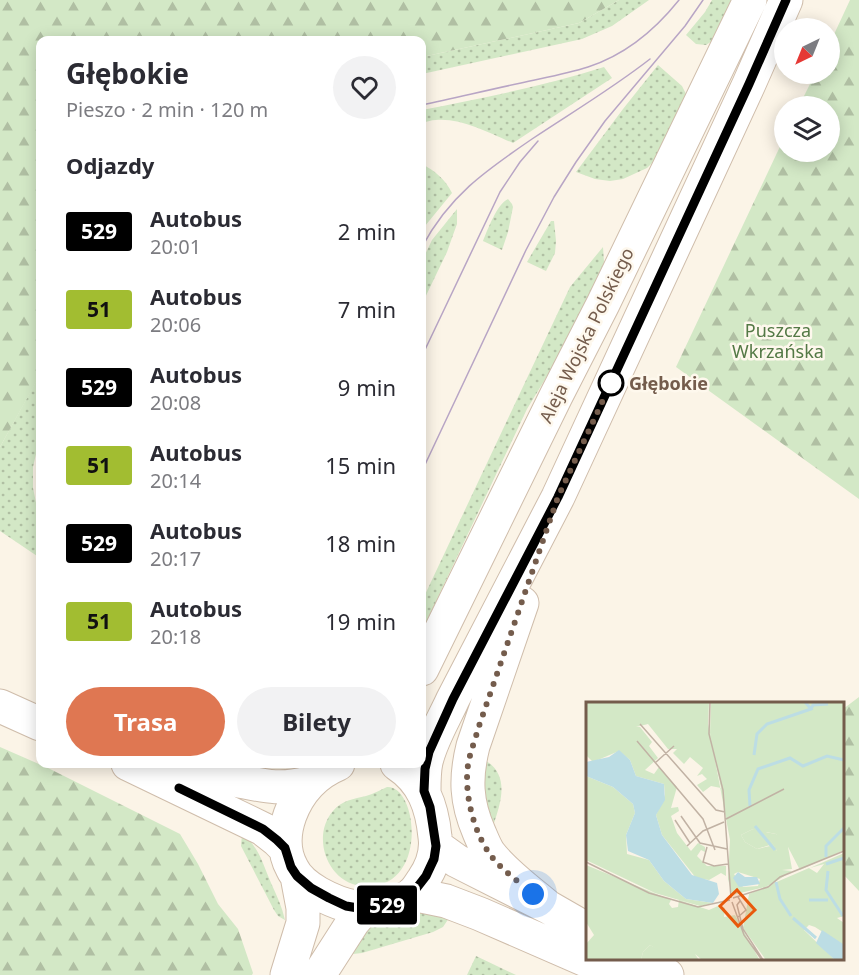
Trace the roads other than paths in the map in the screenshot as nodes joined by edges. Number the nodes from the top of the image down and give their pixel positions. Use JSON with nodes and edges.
{"nodes":[{"id":1,"x":750,"y":0,"type":"edge"},
{"id":2,"x":786,"y":0,"type":"edge"},
{"id":3,"x":558,"y":497,"type":"junction"},
{"id":4,"x":426,"y":661,"type":"edge"},
{"id":5,"x":0,"y":706,"type":"edge"},
{"id":6,"x":36,"y":722,"type":"edge"},
{"id":7,"x":426,"y":759,"type":"edge"},
{"id":8,"x":136,"y":768,"type":"edge"},
{"id":9,"x":171,"y":768,"type":"edge"},
{"id":10,"x":329,"y":768,"type":"edge"},
{"id":11,"x":402,"y":768,"type":"edge"},
{"id":12,"x":425,"y":768,"type":"edge"},
{"id":13,"x":308,"y":783,"type":"junction"},
{"id":14,"x":424,"y":791,"type":"junction"},
{"id":15,"x":436,"y":846,"type":"junction"},
{"id":16,"x":291,"y":862,"type":"junction"},
{"id":17,"x":412,"y":894,"type":"junction"},
{"id":18,"x":548,"y":907,"type":"junction"},
{"id":19,"x":364,"y":909,"type":"junction"},
{"id":20,"x":586,"y":929,"type":"edge"},
{"id":21,"x":641,"y":960,"type":"edge"},
{"id":22,"x":287,"y":975,"type":"edge"},
{"id":23,"x":319,"y":975,"type":"edge"},
{"id":24,"x":620,"y":975,"type":"edge"},
{"id":25,"x":667,"y":975,"type":"edge"}],
"edges":[{"from":1,"to":4,"type":"main road","name":"Aleja Wojska Polskiego"},
{"from":2,"to":3,"type":"main road"},
{"from":3,"to":7,"type":"main road"},
{"from":3,"to":18,"type":"main road"},
{"from":5,"to":6,"type":"main road"},
{"from":8,"to":16,"type":"main road"},
{"from":9,"to":13,"type":"main road"},
{"from":10,"to":13,"type":"main road"},
{"from":11,"to":14,"type":"main road"},
{"from":12,"to":14,"type":"main road"},
{"from":13,"to":16,"type":"main road"},
{"from":14,"to":15,"type":"main road"},
{"from":15,"to":17,"type":"main road"},
{"from":15,"to":18,"type":"main road"},
{"from":16,"to":19,"type":"main road"},
{"from":16,"to":22,"type":"main road"},
{"from":17,"to":19,"type":"main road"},
{"from":17,"to":24,"type":"main road"},
{"from":18,"to":20,"type":"main road"},
{"from":19,"to":23,"type":"main road"},
{"from":21,"to":25,"type":"main road"}]}
